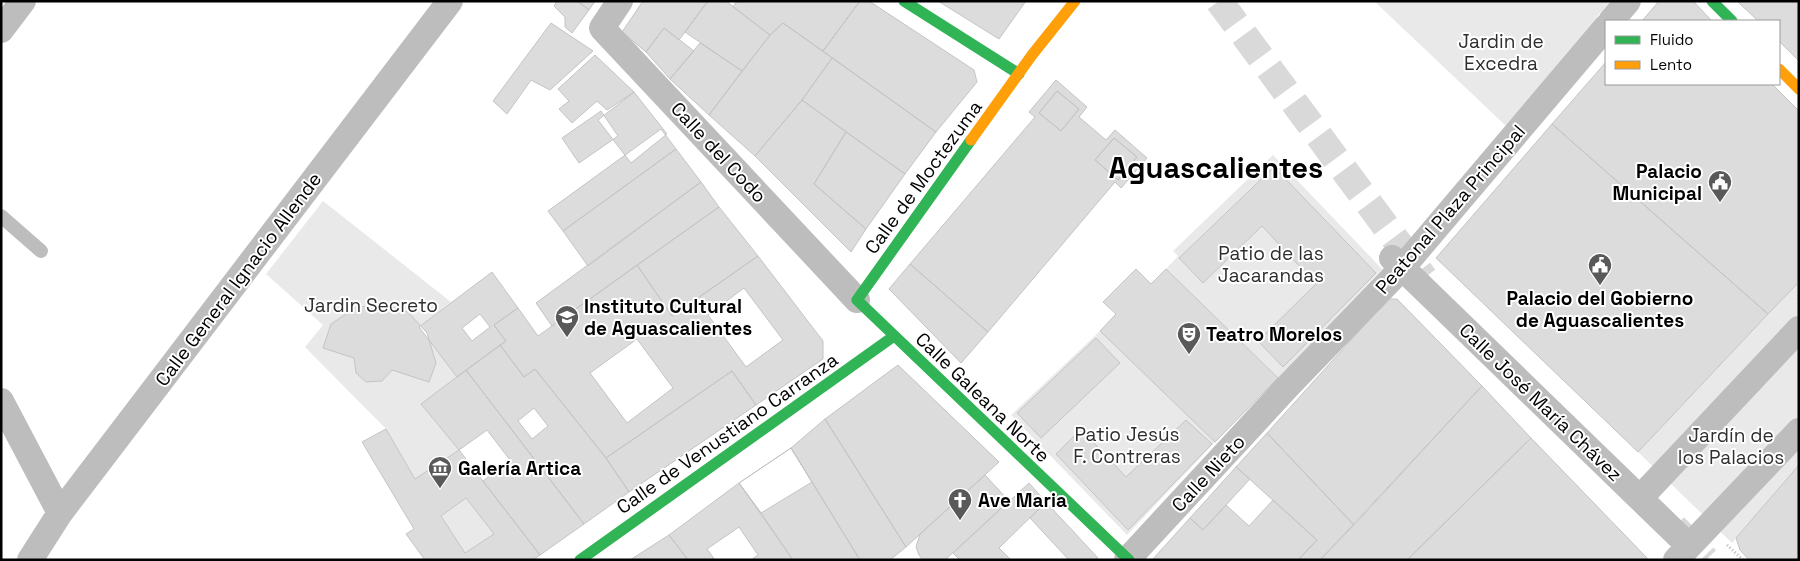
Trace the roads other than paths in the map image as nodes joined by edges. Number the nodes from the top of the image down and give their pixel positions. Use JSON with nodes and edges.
{"nodes":[{"id":1,"x":23,"y":1,"type":"edge"},
{"id":2,"x":450,"y":1,"type":"edge"},
{"id":3,"x":620,"y":1,"type":"edge"},
{"id":4,"x":904,"y":1,"type":"edge"},
{"id":5,"x":1075,"y":1,"type":"edge"},
{"id":6,"x":1628,"y":1,"type":"edge"},
{"id":7,"x":1712,"y":1,"type":"edge"},
{"id":8,"x":1612,"y":20,"type":"edge"},
{"id":9,"x":1731,"y":20,"type":"edge"},
{"id":10,"x":1605,"y":28,"type":"edge"},
{"id":11,"x":1,"y":30,"type":"edge"},
{"id":12,"x":1780,"y":70,"type":"edge"},
{"id":13,"x":1019,"y":74,"type":"junction"},
{"id":14,"x":1799,"y":89,"type":"edge"},
{"id":15,"x":1,"y":216,"type":"edge"},
{"id":16,"x":41,"y":251,"type":"dead end"},
{"id":17,"x":1397,"y":263,"type":"junction"},
{"id":18,"x":857,"y":300,"type":"junction"},
{"id":19,"x":1799,"y":329,"type":"edge"},
{"id":20,"x":894,"y":336,"type":"junction"},
{"id":21,"x":1288,"y":386,"type":"joint"},
{"id":22,"x":1,"y":401,"type":"edge"},
{"id":23,"x":1799,"y":432,"type":"edge"},
{"id":24,"x":1640,"y":498,"type":"junction"},
{"id":25,"x":60,"y":513,"type":"junction"},
{"id":26,"x":1683,"y":553,"type":"edge"},
{"id":27,"x":1128,"y":559,"type":"edge"},
{"id":28,"x":30,"y":560,"type":"edge"},
{"id":29,"x":580,"y":560,"type":"edge"}],
"edges":[{"from":1,"to":11,"type":"street"},
{"from":2,"to":25,"type":"street","name":"Calle General Ignacio Allende"},
{"from":3,"to":18,"type":"street","name":"Calle del Codo"},
{"from":4,"to":13,"type":"main road"},
{"from":5,"to":13,"type":"main road","name":"Calle de Moctezuma"},
{"from":6,"to":8,"type":"street"},
{"from":7,"to":9,"type":"main road"},
{"from":10,"to":17,"type":"street","name":"Peatonal Plaza Principal"},
{"from":12,"to":14,"type":"main road"},
{"from":13,"to":18,"type":"main road","name":"Calle de Moctezuma"},
{"from":15,"to":16,"type":"lane"},
{"from":17,"to":21,"type":"street","name":"Peatonal Plaza Principal"},
{"from":17,"to":24,"type":"street","name":"Calle José María Chávez"},
{"from":18,"to":20,"type":"main road","name":"Calle Galeana Norte"},
{"from":19,"to":24,"type":"street"},
{"from":20,"to":27,"type":"main road","name":"Calle Galeana Norte"},
{"from":20,"to":29,"type":"main road","name":"Calle de Venustiano Carranza"},
{"from":21,"to":27,"type":"street","name":"Calle Nieto"},
{"from":22,"to":25,"type":"street"},
{"from":23,"to":26,"type":"street"},
{"from":24,"to":26,"type":"street","name":"Calle José María Chávez"},
{"from":25,"to":28,"type":"street","name":"Calle General Ignacio Allende"}]}
